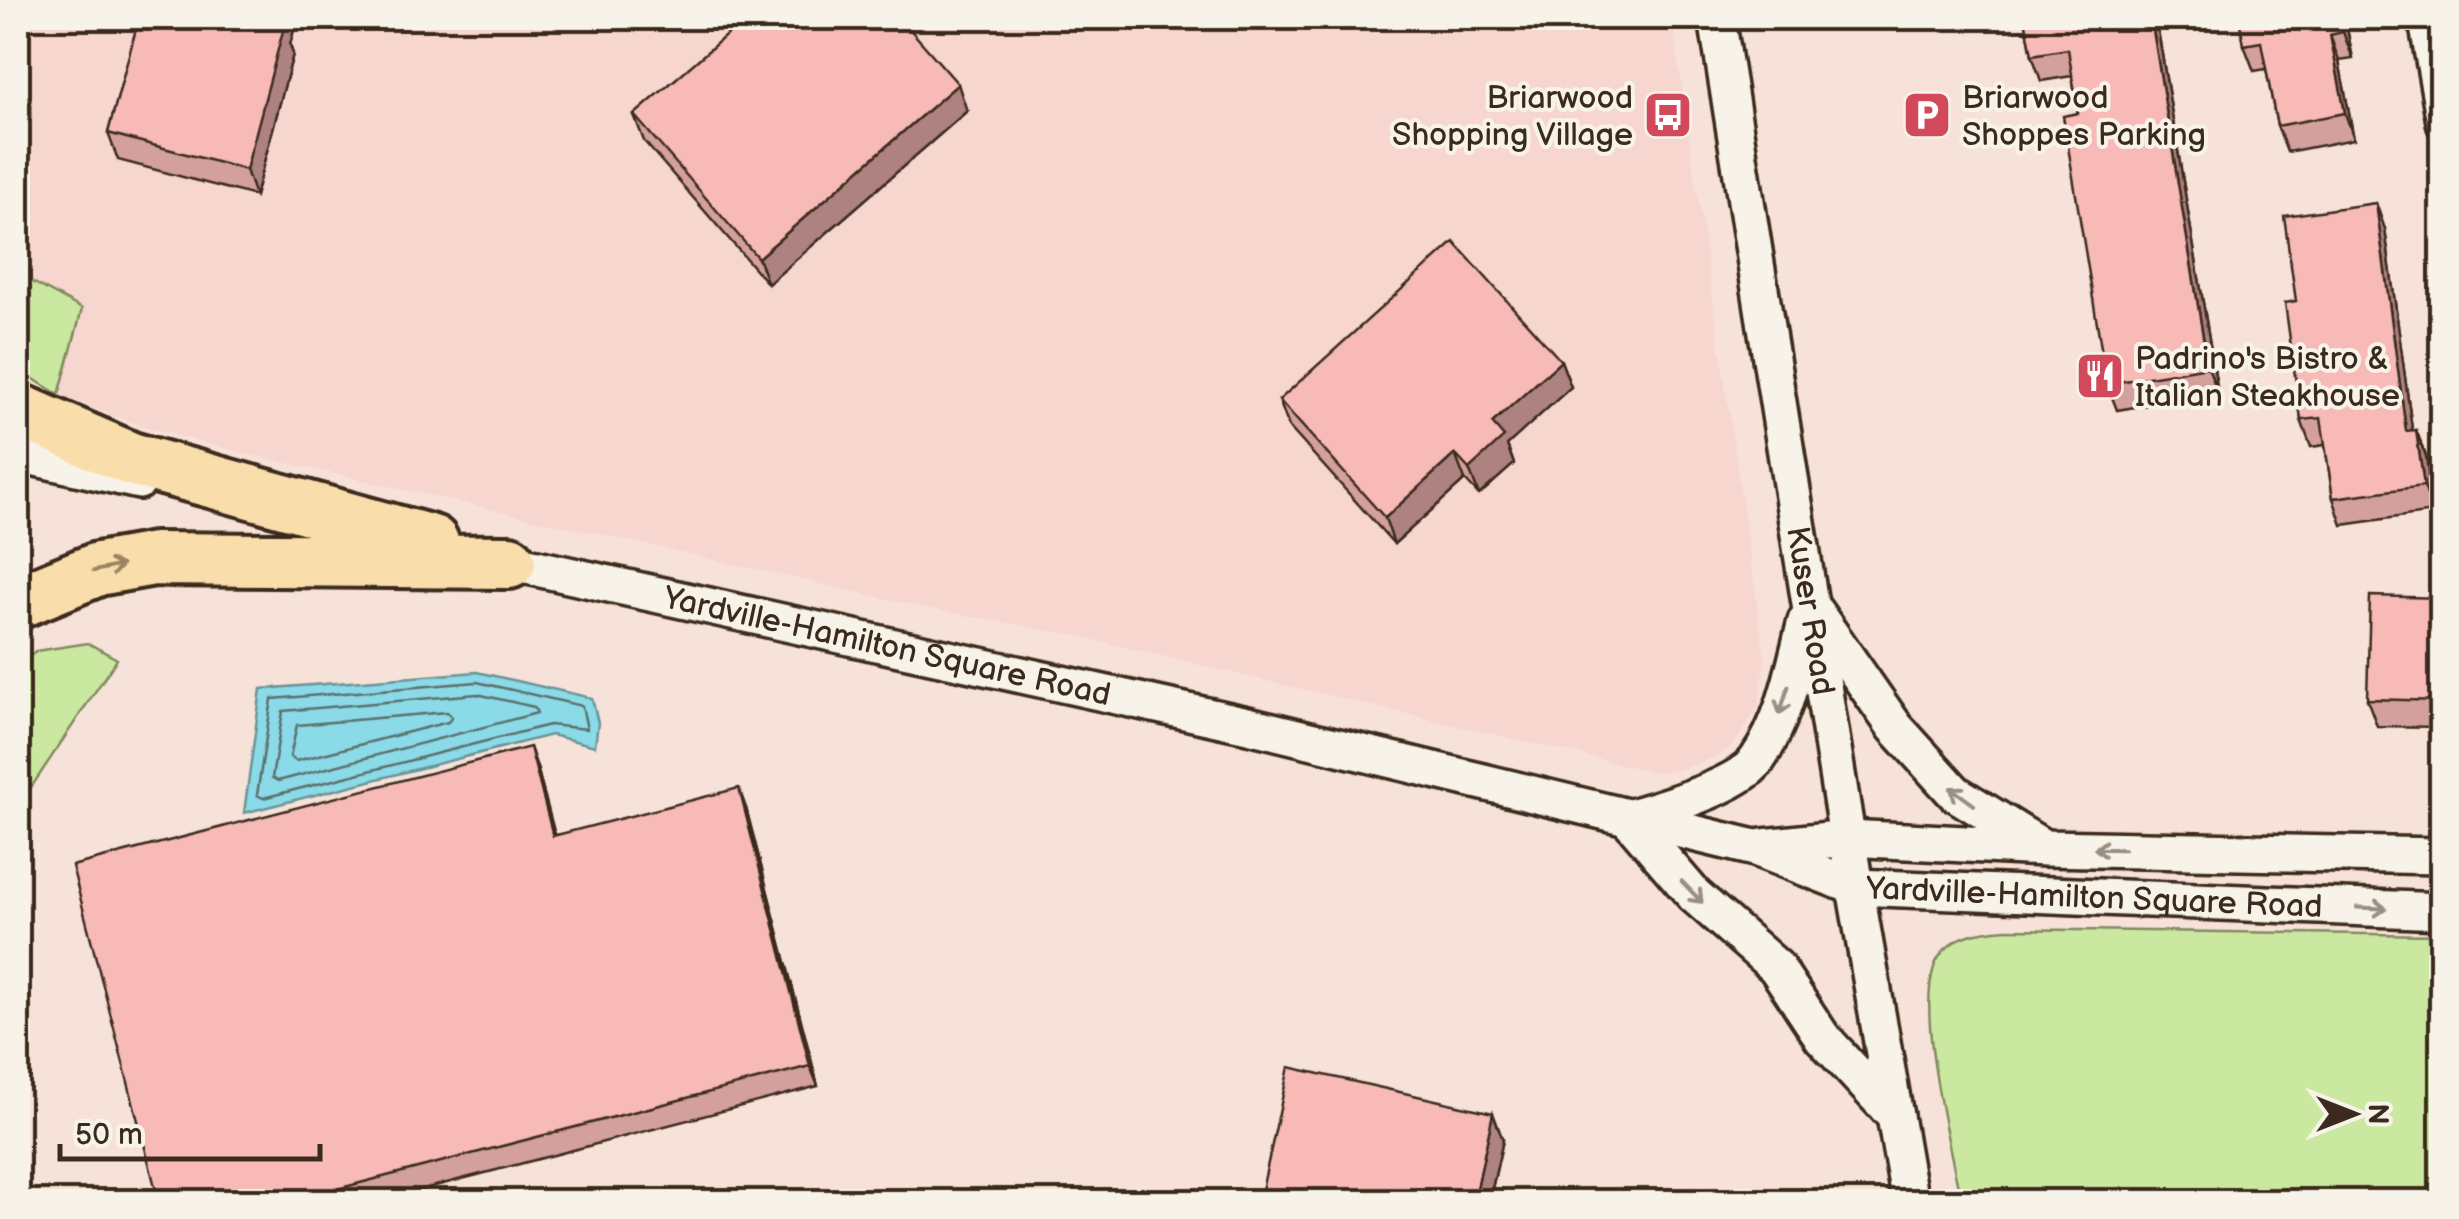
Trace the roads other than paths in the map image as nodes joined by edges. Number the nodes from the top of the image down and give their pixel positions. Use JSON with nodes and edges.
{"nodes":[{"id":1,"x":1717,"y":18,"type":"edge"},
{"id":2,"x":2424,"y":18,"type":"edge"},
{"id":3,"x":2442,"y":125,"type":"edge"},
{"id":4,"x":18,"y":410,"type":"edge"},
{"id":5,"x":18,"y":454,"type":"edge"},
{"id":6,"x":498,"y":560,"type":"junction"},
{"id":7,"x":18,"y":602,"type":"edge"},
{"id":8,"x":1810,"y":606,"type":"junction"},
{"id":9,"x":1628,"y":818,"type":"junction"},
{"id":10,"x":1847,"y":838,"type":"junction"},
{"id":11,"x":1755,"y":848,"type":"junction"},
{"id":12,"x":2044,"y":848,"type":"junction"},
{"id":13,"x":2442,"y":856,"type":"edge"},
{"id":14,"x":1855,"y":888,"type":"junction"},
{"id":15,"x":2442,"y":910,"type":"edge"},
{"id":16,"x":1895,"y":1116,"type":"junction"},
{"id":17,"x":1910,"y":1202,"type":"edge"}],
"edges":[{"from":1,"to":8,"type":"street","name":"Kuser Road"},
{"from":2,"to":3,"type":"street"},
{"from":4,"to":6,"type":"highway"},
{"from":5,"to":6,"type":"street","name":"Yardville-Hamilton Square Road"},
{"from":7,"to":6,"type":"highway","one_way":true},
{"from":6,"to":9,"type":"street","name":"Yardville-Hamilton Square Road"},
{"from":8,"to":9,"type":"street","one_way":true},
{"from":8,"to":10,"type":"street","name":"Kuser Road"},
{"from":12,"to":8,"type":"street","one_way":true},
{"from":9,"to":11,"type":"street","name":"Yardville-Hamilton Square Road"},
{"from":9,"to":16,"type":"street","one_way":true},
{"from":10,"to":11,"type":"street","name":"Yardville-Hamilton Square Road"},
{"from":10,"to":12,"type":"street","name":"Yardville-Hamilton Square Road"},
{"from":10,"to":14,"type":"street","name":"Kuser Road"},
{"from":11,"to":14,"type":"street","name":"Yardville-Hamilton Square Road"},
{"from":13,"to":12,"type":"street","name":"Yardville-Hamilton Square Road","one_way":true},
{"from":14,"to":15,"type":"street","name":"Yardville-Hamilton Square Road","one_way":true},
{"from":14,"to":16,"type":"street","name":"Kuser Road"},
{"from":16,"to":17,"type":"street","name":"Kuser Road"}]}
